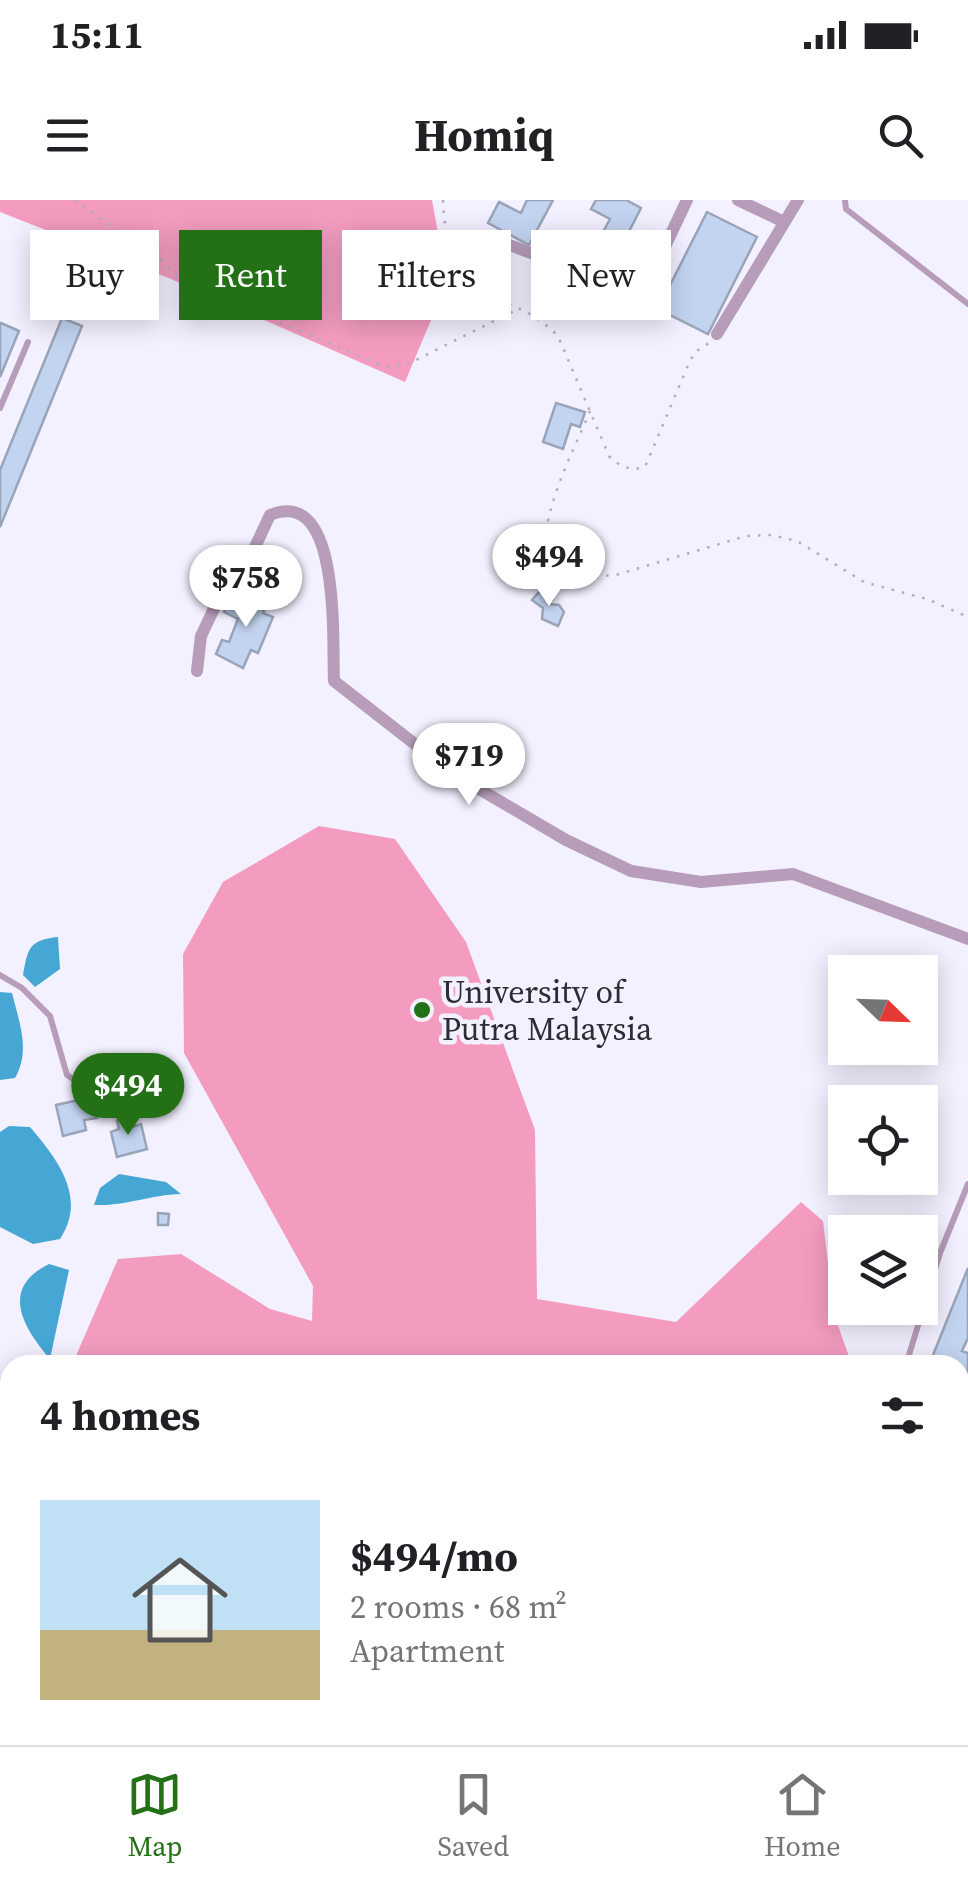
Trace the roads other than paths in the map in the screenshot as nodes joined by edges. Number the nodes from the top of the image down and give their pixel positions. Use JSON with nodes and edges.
{"nodes":[{"id":1,"x":687,"y":200,"type":"edge"},
{"id":2,"x":738,"y":200,"type":"edge"},
{"id":3,"x":798,"y":200,"type":"edge"},
{"id":4,"x":845,"y":200,"type":"edge"},
{"id":5,"x":782,"y":221,"type":"junction"},
{"id":6,"x":511,"y":245,"type":"edge"},
{"id":7,"x":968,"y":304,"type":"edge"},
{"id":8,"x":717,"y":334,"type":"road end"},
{"id":9,"x":28,"y":342,"type":"dead end"},
{"id":10,"x":0,"y":408,"type":"edge"},
{"id":11,"x":197,"y":670,"type":"dead end"},
{"id":12,"x":968,"y":938,"type":"edge"},
{"id":13,"x":0,"y":974,"type":"edge"},
{"id":14,"x":122,"y":1111,"type":"dead end"},
{"id":15,"x":968,"y":1184,"type":"edge"},
{"id":16,"x":909,"y":1355,"type":"edge"}],
"edges":[{"from":1,"to":6,"type":"street"},
{"from":2,"to":5,"type":"street"},
{"from":3,"to":5,"type":"street"},
{"from":4,"to":7,"type":"lane"},
{"from":5,"to":8,"type":"street"},
{"from":9,"to":10,"type":"lane"},
{"from":11,"to":12,"type":"street"},
{"from":13,"to":14,"type":"lane"},
{"from":15,"to":16,"type":"lane"}]}
